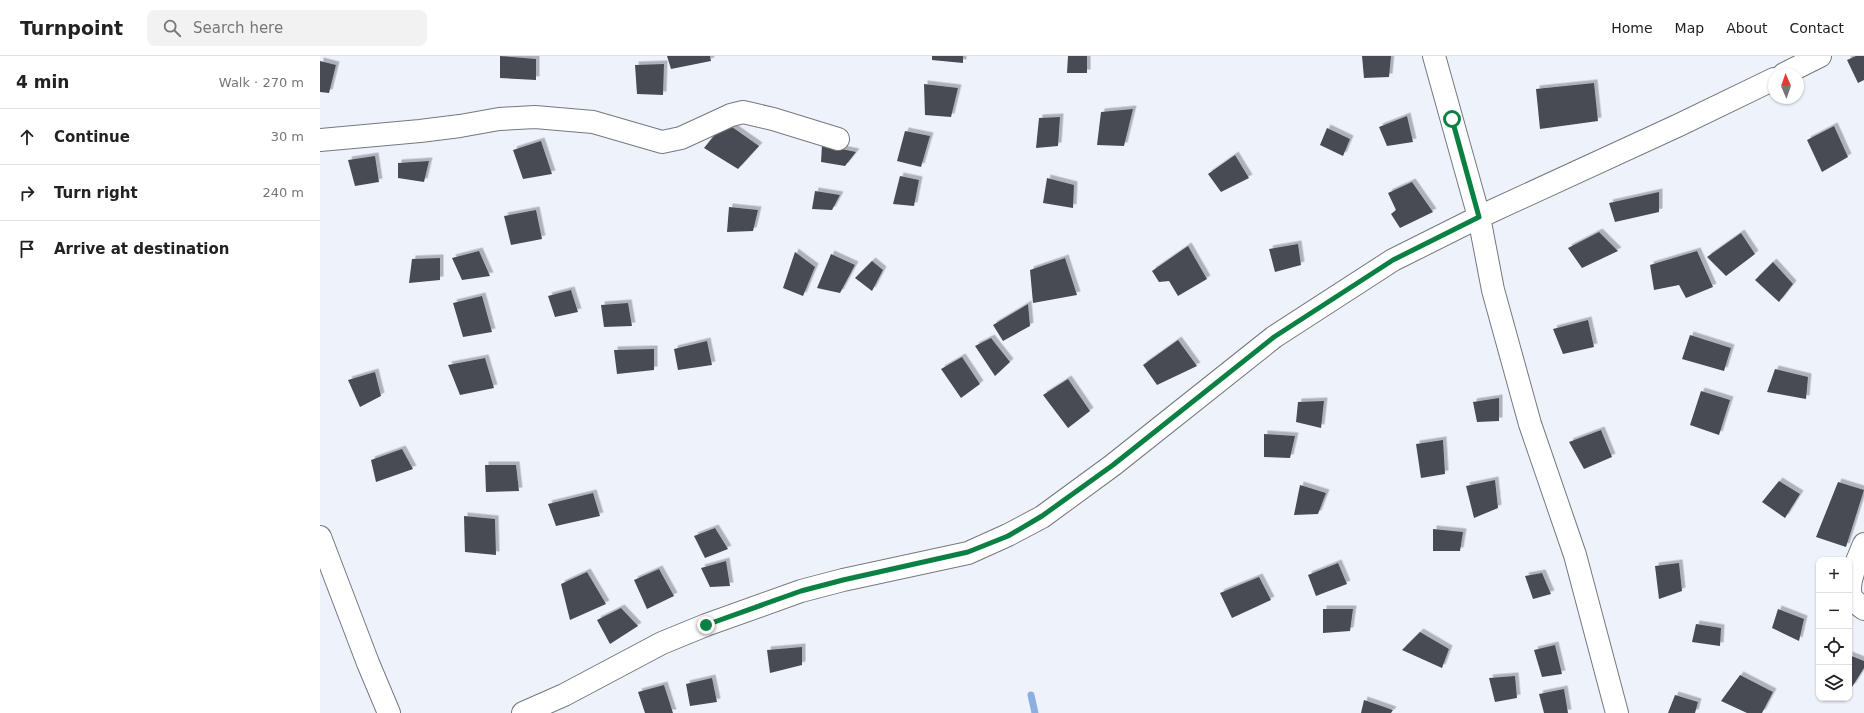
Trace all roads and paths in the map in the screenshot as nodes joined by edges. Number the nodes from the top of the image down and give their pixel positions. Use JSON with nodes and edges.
{"nodes":[{"id":1,"x":1434,"y":56,"type":"edge"},
{"id":2,"x":1820,"y":56,"type":"edge"},
{"id":3,"x":1796,"y":68,"type":"edge"},
{"id":4,"x":1768,"y":82,"type":"edge"},
{"id":5,"x":838,"y":139,"type":"dead end"},
{"id":6,"x":320,"y":140,"type":"edge"},
{"id":7,"x":1479,"y":217,"type":"junction"},
{"id":8,"x":320,"y":538,"type":"edge"},
{"id":9,"x":1864,"y":544,"type":"edge"},
{"id":10,"x":1864,"y":609,"type":"edge"},
{"id":11,"x":389,"y":713,"type":"edge"},
{"id":12,"x":523,"y":713,"type":"edge"},
{"id":13,"x":1617,"y":713,"type":"edge"}],
"edges":[{"from":1,"to":7,"type":"street"},
{"from":2,"to":3,"type":"street"},
{"from":4,"to":7,"type":"street"},
{"from":5,"to":6,"type":"street"},
{"from":7,"to":12,"type":"street"},
{"from":7,"to":13,"type":"street"},
{"from":8,"to":11,"type":"street"},
{"from":9,"to":10,"type":"street"}]}
